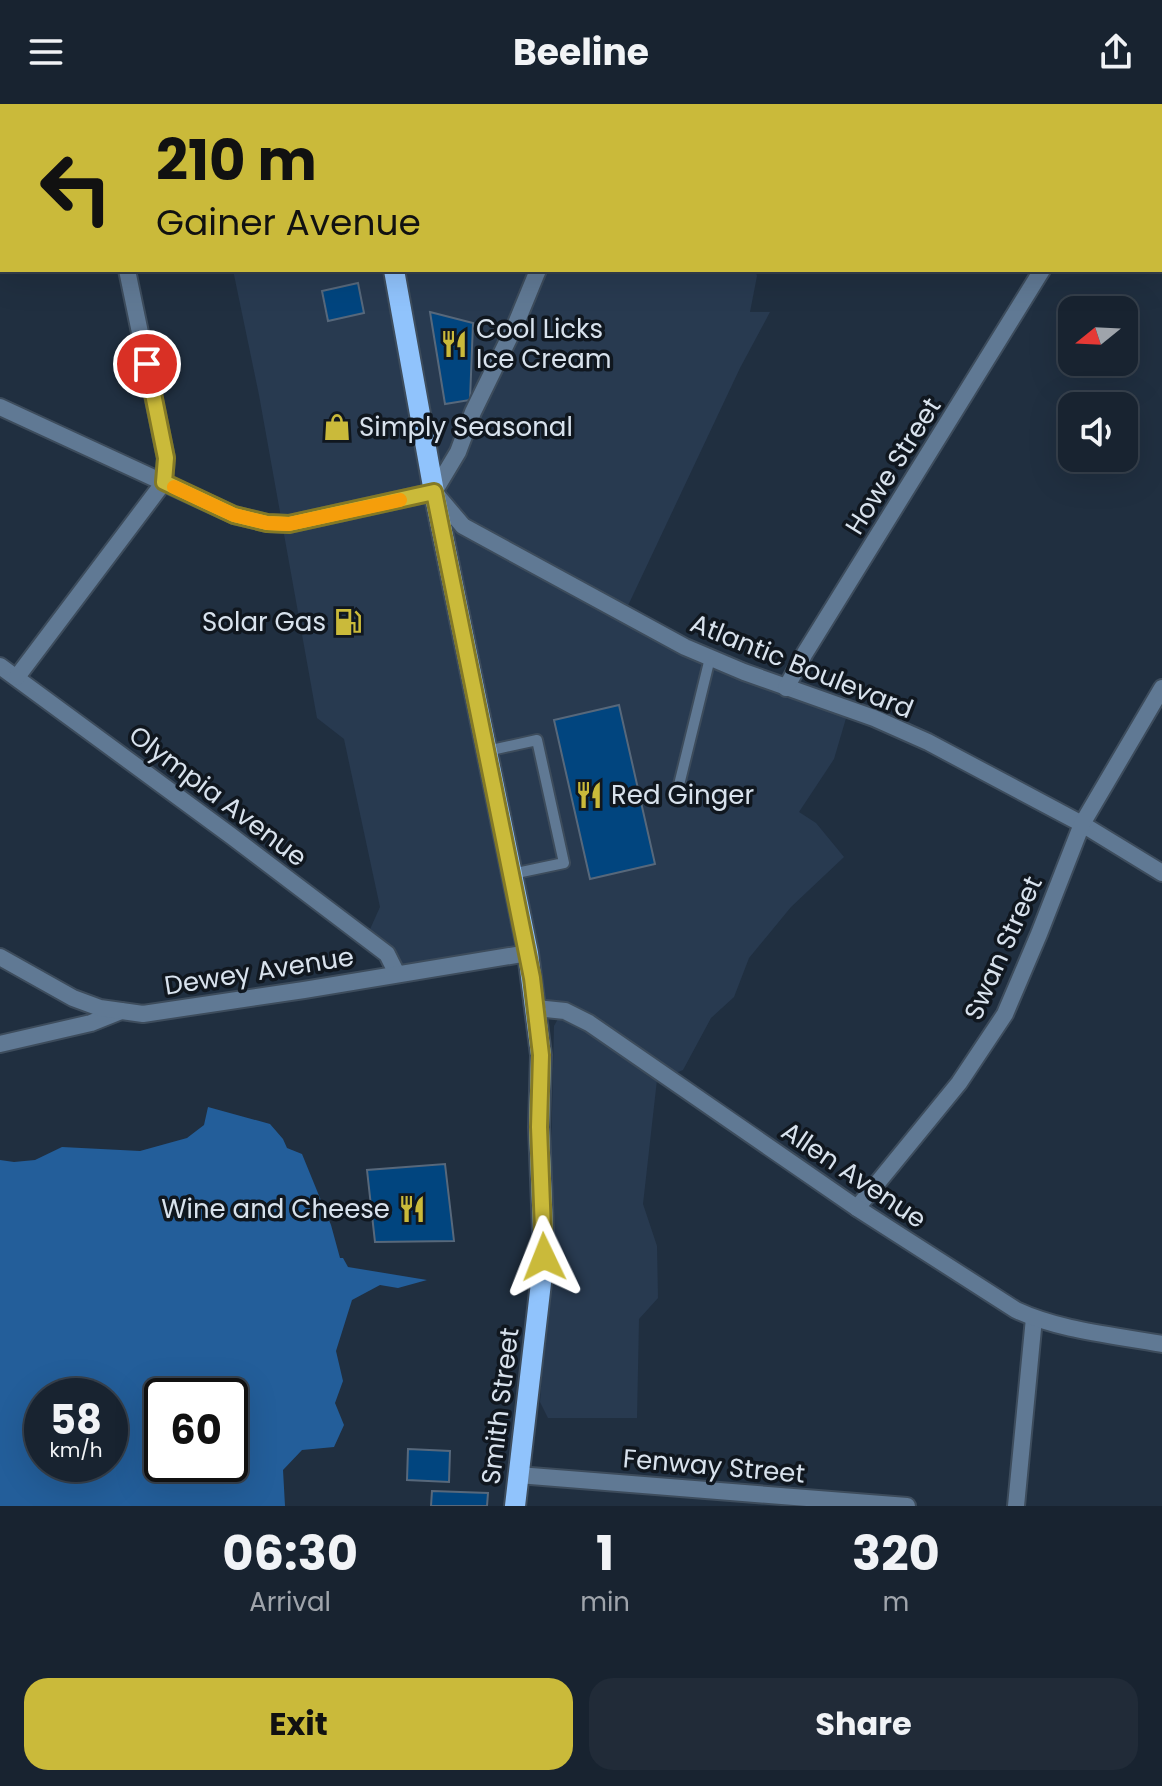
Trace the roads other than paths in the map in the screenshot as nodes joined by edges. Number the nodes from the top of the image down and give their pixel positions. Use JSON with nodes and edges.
{"nodes":[{"id":1,"x":127,"y":272,"type":"edge"},
{"id":2,"x":394,"y":272,"type":"edge"},
{"id":3,"x":537,"y":272,"type":"edge"},
{"id":4,"x":1041,"y":272,"type":"edge"},
{"id":5,"x":0,"y":407,"type":"edge"},
{"id":6,"x":164,"y":482,"type":"junction"},
{"id":7,"x":434,"y":492,"type":"junction"},
{"id":8,"x":710,"y":658,"type":"junction"},
{"id":9,"x":0,"y":666,"type":"edge"},
{"id":10,"x":17,"y":677,"type":"junction"},
{"id":11,"x":786,"y":688,"type":"junction"},
{"id":12,"x":1162,"y":688,"type":"edge"},
{"id":13,"x":487,"y":751,"type":"junction"},
{"id":14,"x":678,"y":789,"type":"dead end"},
{"id":15,"x":1082,"y":824,"type":"junction"},
{"id":16,"x":1162,"y":873,"type":"edge"},
{"id":17,"x":512,"y":874,"type":"junction"},
{"id":18,"x":528,"y":953,"type":"junction"},
{"id":19,"x":0,"y":957,"type":"edge"},
{"id":20,"x":397,"y":974,"type":"junction"},
{"id":21,"x":536,"y":1008,"type":"junction"},
{"id":22,"x":121,"y":1011,"type":"junction"},
{"id":23,"x":0,"y":1044,"type":"edge"},
{"id":24,"x":857,"y":1208,"type":"junction"},
{"id":25,"x":1034,"y":1318,"type":"junction"},
{"id":26,"x":1162,"y":1344,"type":"edge"},
{"id":27,"x":518,"y":1475,"type":"junction"},
{"id":28,"x":515,"y":1506,"type":"edge"},
{"id":29,"x":907,"y":1506,"type":"edge"},
{"id":30,"x":1016,"y":1506,"type":"edge"}],
"edges":[{"from":1,"to":6,"type":"street"},
{"from":2,"to":7,"type":"main road","name":"Smith Street"},
{"from":3,"to":7,"type":"street"},
{"from":4,"to":11,"type":"street","name":"Howe Street"},
{"from":5,"to":6,"type":"street"},
{"from":6,"to":7,"type":"street"},
{"from":6,"to":10,"type":"street"},
{"from":7,"to":8,"type":"street","name":"Atlantic Boulevard"},
{"from":7,"to":13,"type":"main road","name":"Smith Street"},
{"from":8,"to":11,"type":"street","name":"Atlantic Boulevard"},
{"from":8,"to":14,"type":"lane"},
{"from":9,"to":10,"type":"street","name":"Olympia Avenue"},
{"from":10,"to":20,"type":"street","name":"Olympia Avenue"},
{"from":11,"to":15,"type":"street","name":"Atlantic Boulevard"},
{"from":12,"to":15,"type":"street","name":"Swan Street"},
{"from":13,"to":17,"type":"main road","name":"Smith Street"},
{"from":13,"to":17,"type":"lane"},
{"from":15,"to":16,"type":"street","name":"Atlantic Boulevard"},
{"from":15,"to":24,"type":"street","name":"Swan Street"},
{"from":17,"to":18,"type":"main road","name":"Smith Street"},
{"from":18,"to":20,"type":"street","name":"Dewey Avenue"},
{"from":18,"to":21,"type":"main road","name":"Smith Street"},
{"from":19,"to":22,"type":"street"},
{"from":20,"to":22,"type":"street","name":"Dewey Avenue"},
{"from":21,"to":24,"type":"street","name":"Allen Avenue"},
{"from":21,"to":27,"type":"main road","name":"Smith Street"},
{"from":22,"to":23,"type":"street","name":"Dewey Avenue"},
{"from":24,"to":25,"type":"street","name":"Allen Avenue"},
{"from":25,"to":26,"type":"street","name":"Allen Avenue"},
{"from":25,"to":30,"type":"street"},
{"from":27,"to":28,"type":"main road","name":"Smith Street"},
{"from":27,"to":29,"type":"street","name":"Fenway Street"}]}
